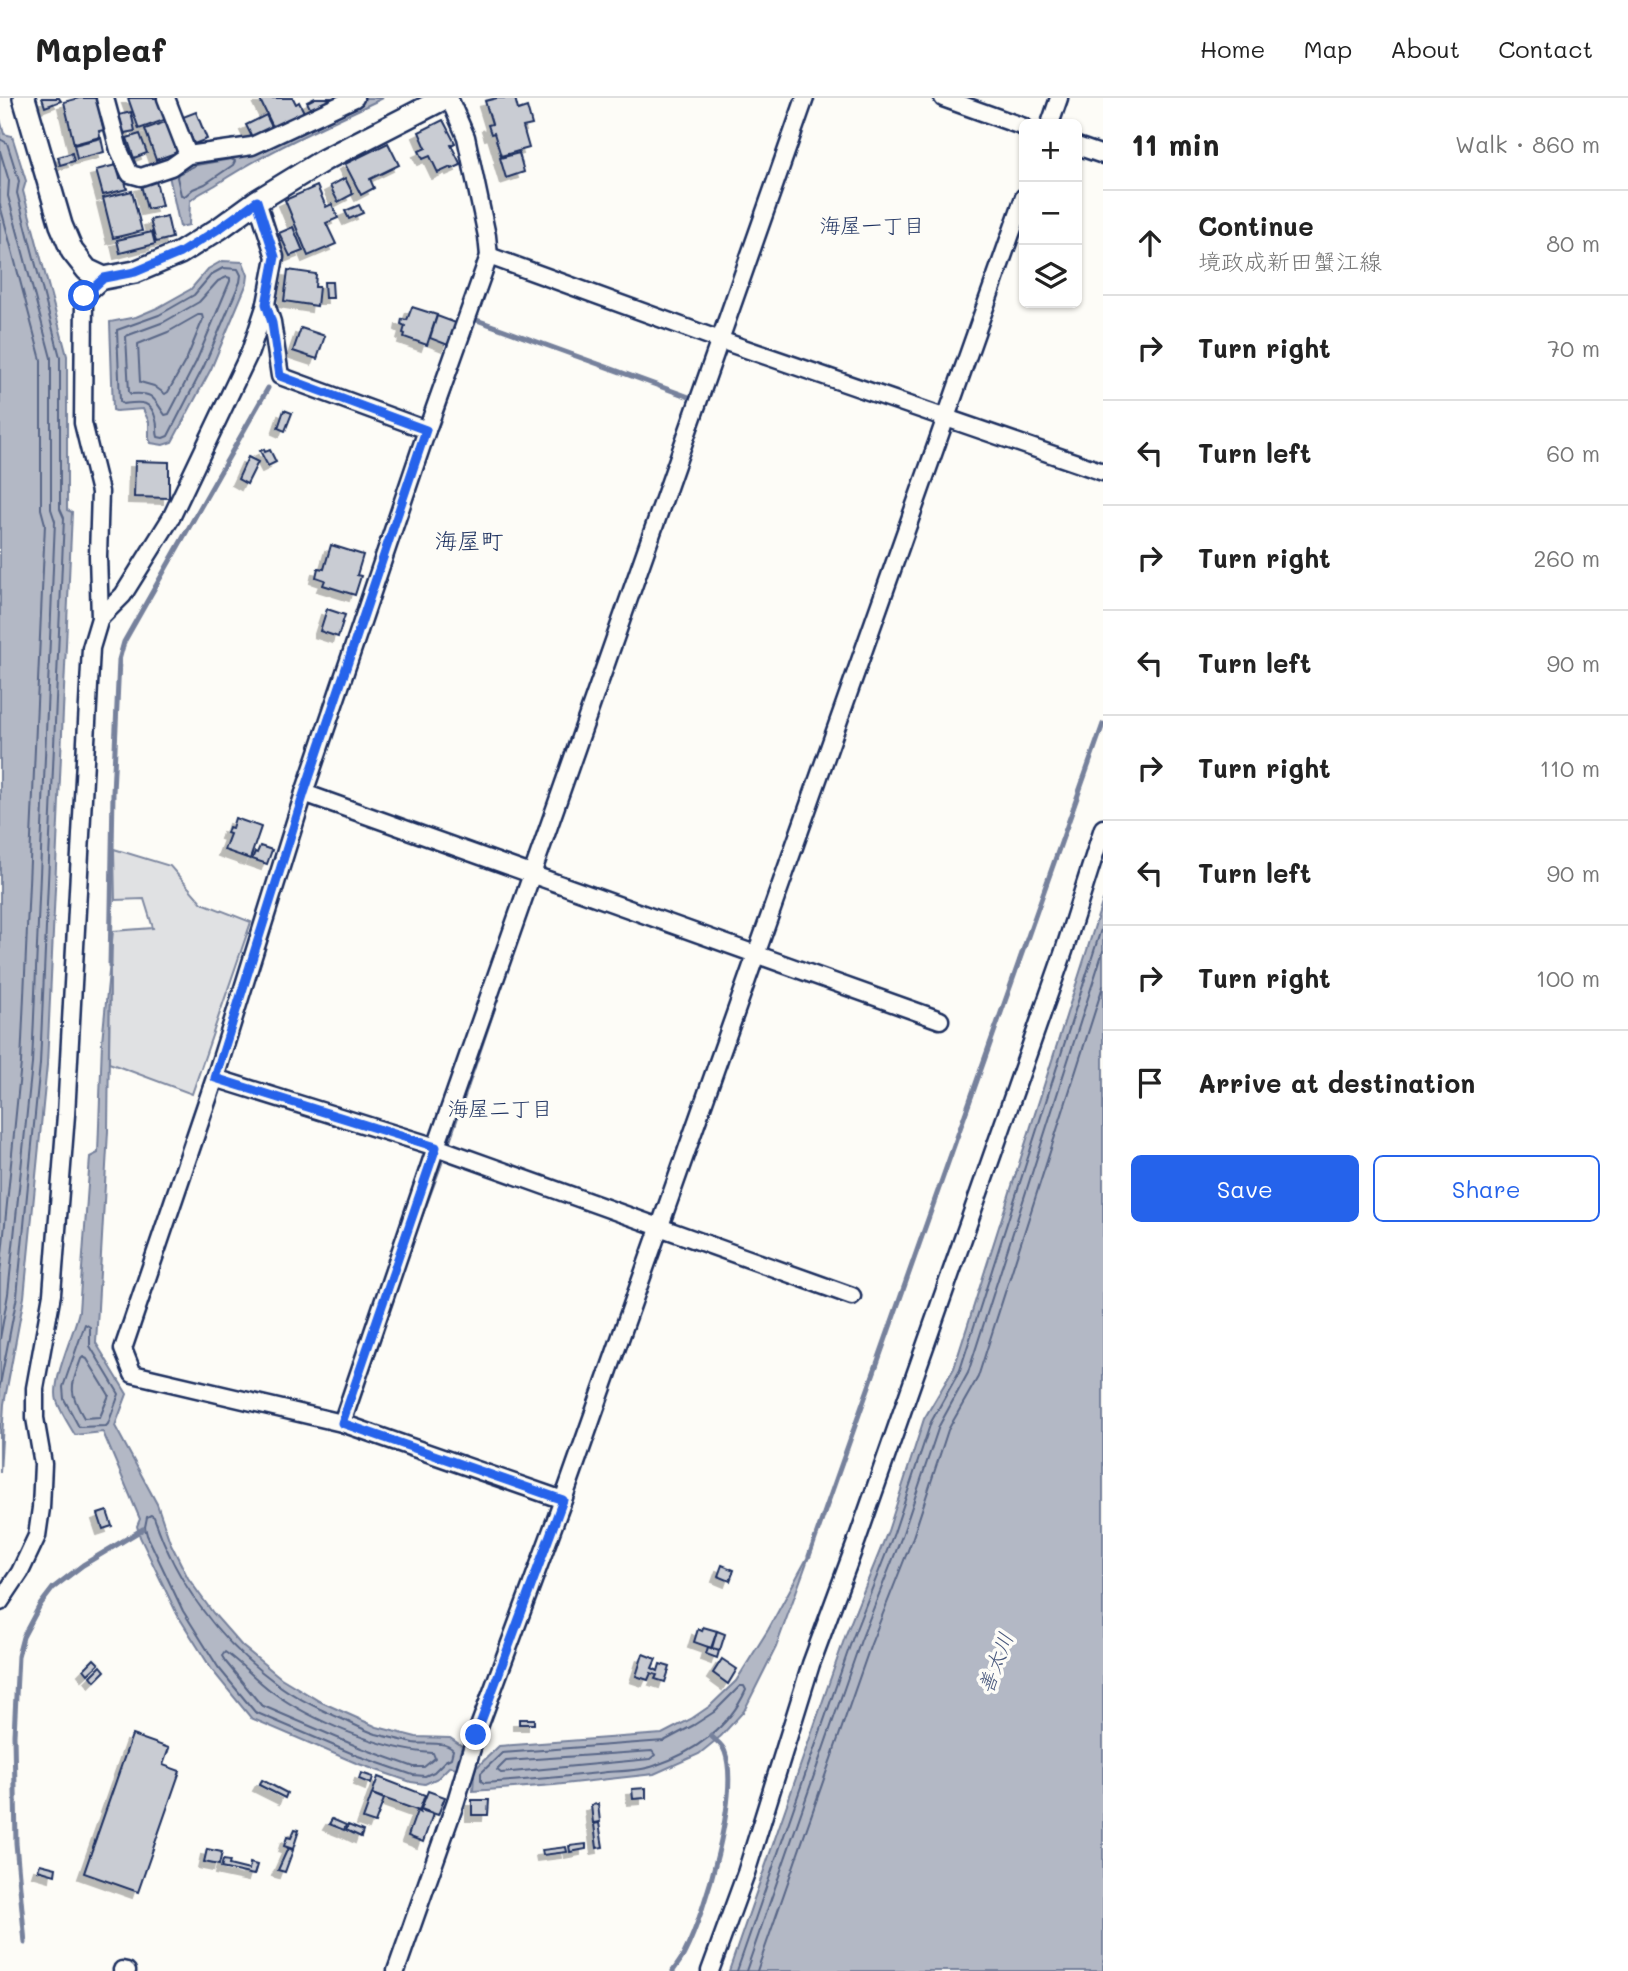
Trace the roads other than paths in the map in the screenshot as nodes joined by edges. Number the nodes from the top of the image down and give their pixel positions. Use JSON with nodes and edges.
{"nodes":[{"id":1,"x":24,"y":98,"type":"edge"},
{"id":2,"x":105,"y":98,"type":"edge"},
{"id":3,"x":166,"y":98,"type":"edge"},
{"id":4,"x":355,"y":98,"type":"edge"},
{"id":5,"x":447,"y":98,"type":"edge"},
{"id":6,"x":805,"y":98,"type":"edge"},
{"id":7,"x":943,"y":98,"type":"edge"},
{"id":8,"x":1059,"y":98,"type":"edge"},
{"id":9,"x":1052,"y":119,"type":"edge"},
{"id":10,"x":1019,"y":125,"type":"edge"},
{"id":11,"x":1082,"y":148,"type":"edge"},
{"id":12,"x":188,"y":155,"type":"junction"},
{"id":13,"x":1103,"y":155,"type":"edge"},
{"id":14,"x":257,"y":201,"type":"junction"},
{"id":15,"x":1019,"y":211,"type":"edge"},
{"id":16,"x":489,"y":256,"type":"junction"},
{"id":17,"x":104,"y":278,"type":"junction"},
{"id":18,"x":266,"y":304,"type":"junction"},
{"id":19,"x":720,"y":340,"type":"junction"},
{"id":20,"x":945,"y":418,"type":"junction"},
{"id":21,"x":426,"y":430,"type":"junction"},
{"id":22,"x":1103,"y":472,"type":"edge"},
{"id":23,"x":100,"y":618,"type":"junction"},
{"id":24,"x":304,"y":793,"type":"junction"},
{"id":25,"x":1103,"y":828,"type":"edge"},
{"id":26,"x":532,"y":874,"type":"junction"},
{"id":27,"x":756,"y":955,"type":"junction"},
{"id":28,"x":940,"y":1020,"type":"dead end"},
{"id":29,"x":215,"y":1078,"type":"junction"},
{"id":30,"x":436,"y":1147,"type":"junction"},
{"id":31,"x":659,"y":1227,"type":"junction"},
{"id":32,"x":852,"y":1296,"type":"dead end"},
{"id":33,"x":342,"y":1423,"type":"junction"},
{"id":34,"x":563,"y":1500,"type":"junction"},
{"id":35,"x":0,"y":1602,"type":"edge"},
{"id":36,"x":396,"y":1971,"type":"edge"},
{"id":37,"x":710,"y":1971,"type":"edge"}],
"edges":[{"from":1,"to":17,"type":"main road"},
{"from":2,"to":12,"type":"street"},
{"from":3,"to":12,"type":"street"},
{"from":4,"to":12,"type":"street"},
{"from":5,"to":14,"type":"main road"},
{"from":5,"to":16,"type":"street"},
{"from":6,"to":19,"type":"street"},
{"from":7,"to":10,"type":"street"},
{"from":8,"to":9,"type":"street"},
{"from":11,"to":13,"type":"street"},
{"from":14,"to":17,"type":"main road"},
{"from":14,"to":18,"type":"street"},
{"from":15,"to":20,"type":"street"},
{"from":16,"to":19,"type":"street"},
{"from":16,"to":21,"type":"street"},
{"from":17,"to":23,"type":"street"},
{"from":18,"to":21,"type":"street"},
{"from":18,"to":23,"type":"street"},
{"from":19,"to":20,"type":"street"},
{"from":19,"to":26,"type":"street"},
{"from":20,"to":22,"type":"street"},
{"from":20,"to":27,"type":"street"},
{"from":21,"to":24,"type":"street"},
{"from":23,"to":35,"type":"street"},
{"from":24,"to":26,"type":"street"},
{"from":24,"to":29,"type":"street"},
{"from":25,"to":37,"type":"street"},
{"from":26,"to":27,"type":"street"},
{"from":26,"to":30,"type":"street"},
{"from":27,"to":28,"type":"street"},
{"from":27,"to":31,"type":"street"},
{"from":29,"to":30,"type":"street"},
{"from":29,"to":33,"type":"street"},
{"from":30,"to":31,"type":"street"},
{"from":30,"to":33,"type":"street"},
{"from":31,"to":32,"type":"street"},
{"from":31,"to":34,"type":"street"},
{"from":33,"to":34,"type":"street"},
{"from":34,"to":36,"type":"street"}]}
